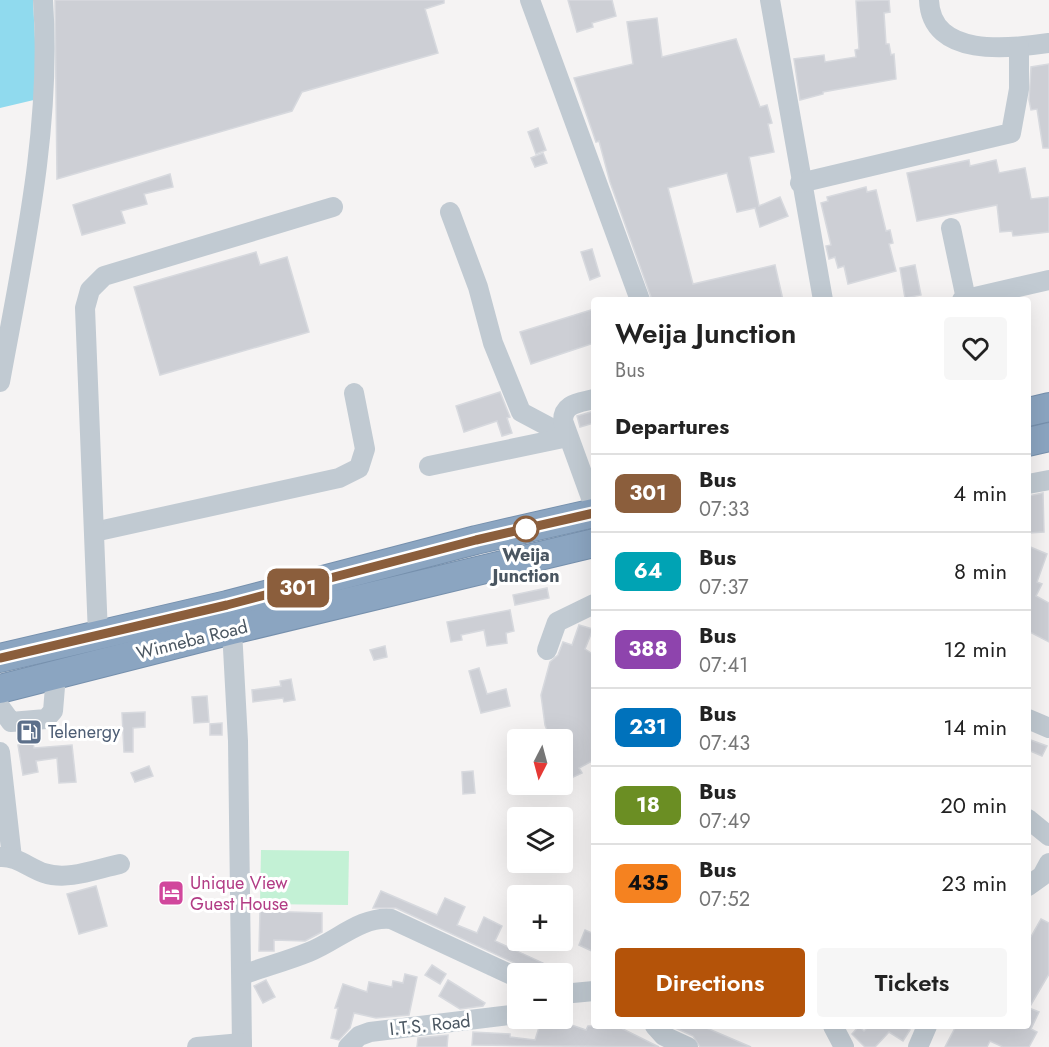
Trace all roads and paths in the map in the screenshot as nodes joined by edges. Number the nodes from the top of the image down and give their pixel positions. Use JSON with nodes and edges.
{"nodes":[{"id":1,"x":44,"y":0,"type":"edge"},
{"id":2,"x":530,"y":0,"type":"edge"},
{"id":3,"x":770,"y":0,"type":"edge"},
{"id":4,"x":929,"y":0,"type":"edge"},
{"id":5,"x":1049,"y":43,"type":"edge"},
{"id":6,"x":1019,"y":47,"type":"junction"},
{"id":7,"x":800,"y":183,"type":"junction"},
{"id":8,"x":333,"y":207,"type":"dead end"},
{"id":9,"x":450,"y":212,"type":"dead end"},
{"id":10,"x":951,"y":228,"type":"dead end"},
{"id":11,"x":1049,"y":280,"type":"edge"},
{"id":12,"x":639,"y":297,"type":"edge"},
{"id":13,"x":822,"y":297,"type":"edge"},
{"id":14,"x":963,"y":297,"type":"edge"},
{"id":15,"x":977,"y":297,"type":"edge"},
{"id":16,"x":0,"y":382,"type":"edge"},
{"id":17,"x":354,"y":393,"type":"dead end"},
{"id":18,"x":591,"y":400,"type":"edge"},
{"id":19,"x":1049,"y":406,"type":"edge"},
{"id":20,"x":1031,"y":411,"type":"edge"},
{"id":21,"x":568,"y":437,"type":"junction"},
{"id":22,"x":1049,"y":437,"type":"edge"},
{"id":23,"x":1031,"y":441,"type":"edge"},
{"id":24,"x":429,"y":466,"type":"dead end"},
{"id":25,"x":1049,"y":480,"type":"edge"},
{"id":26,"x":1031,"y":483,"type":"edge"},
{"id":27,"x":591,"y":498,"type":"edge"},
{"id":28,"x":591,"y":514,"type":"edge"},
{"id":29,"x":94,"y":532,"type":"junction"},
{"id":30,"x":591,"y":544,"type":"edge"},
{"id":31,"x":591,"y":605,"type":"edge"},
{"id":32,"x":232,"y":630,"type":"junction"},
{"id":33,"x":98,"y":635,"type":"junction"},
{"id":34,"x":547,"y":650,"type":"dead end"},
{"id":35,"x":0,"y":659,"type":"edge"},
{"id":36,"x":56,"y":675,"type":"junction"},
{"id":37,"x":3,"y":694,"type":"edge"},
{"id":38,"x":1031,"y":720,"type":"edge"},
{"id":39,"x":1049,"y":728,"type":"edge"},
{"id":40,"x":0,"y":752,"type":"edge"},
{"id":41,"x":1031,"y":821,"type":"edge"},
{"id":42,"x":1049,"y":836,"type":"edge"},
{"id":43,"x":6,"y":857,"type":"edge"},
{"id":44,"x":1049,"y":863,"type":"edge"},
{"id":45,"x":120,"y":864,"type":"dead end"},
{"id":46,"x":1031,"y":884,"type":"edge"},
{"id":47,"x":507,"y":973,"type":"edge"},
{"id":48,"x":242,"y":975,"type":"junction"},
{"id":49,"x":591,"y":991,"type":"edge"},
{"id":50,"x":573,"y":993,"type":"edge"},
{"id":51,"x":507,"y":1015,"type":"edge"},
{"id":52,"x":658,"y":1029,"type":"edge"},
{"id":53,"x":835,"y":1029,"type":"edge"},
{"id":54,"x":926,"y":1029,"type":"edge"},
{"id":55,"x":242,"y":1045,"type":"edge"},
{"id":56,"x":197,"y":1047,"type":"edge"},
{"id":57,"x":348,"y":1047,"type":"edge"},
{"id":58,"x":688,"y":1047,"type":"edge"},
{"id":59,"x":844,"y":1047,"type":"edge"},
{"id":60,"x":918,"y":1047,"type":"edge"}],
"edges":[{"from":1,"to":16,"type":"street"},
{"from":2,"to":12,"type":"street"},
{"from":3,"to":7,"type":"street"},
{"from":4,"to":6,"type":"street"},
{"from":5,"to":6,"type":"street"},
{"from":6,"to":7,"type":"street"},
{"from":7,"to":13,"type":"street"},
{"from":8,"to":29,"type":"street"},
{"from":9,"to":21,"type":"street"},
{"from":10,"to":14,"type":"street"},
{"from":11,"to":15,"type":"street"},
{"from":17,"to":29,"type":"street"},
{"from":18,"to":21,"type":"street"},
{"from":19,"to":20,"type":"highway"},
{"from":21,"to":24,"type":"street"},
{"from":21,"to":27,"type":"street"},
{"from":22,"to":23,"type":"highway"},
{"from":25,"to":26,"type":"street"},
{"from":28,"to":33,"type":"highway","name":"Winneba Road"},
{"from":29,"to":33,"type":"street"},
{"from":30,"to":32,"type":"highway","name":"Winneba Road"},
{"from":31,"to":34,"type":"street"},
{"from":32,"to":36,"type":"highway","name":"Winneba Road"},
{"from":32,"to":48,"type":"street"},
{"from":33,"to":35,"type":"highway","name":"Winneba Road"},
{"from":35,"to":37,"type":"highway"},
{"from":36,"to":37,"type":"highway","name":"Winneba Road"},
{"from":36,"to":37,"type":"street"},
{"from":38,"to":39,"type":"street"},
{"from":40,"to":43,"type":"street"},
{"from":41,"to":42,"type":"street"},
{"from":43,"to":45,"type":"street"},
{"from":44,"to":46,"type":"street"},
{"from":47,"to":48,"type":"street"},
{"from":48,"to":55,"type":"street"},
{"from":49,"to":50,"type":"street"},
{"from":51,"to":57,"type":"street","name":"I.T.S. Road"},
{"from":52,"to":58,"type":"street"},
{"from":53,"to":59,"type":"street"},
{"from":54,"to":60,"type":"street"},
{"from":55,"to":56,"type":"street"}]}
